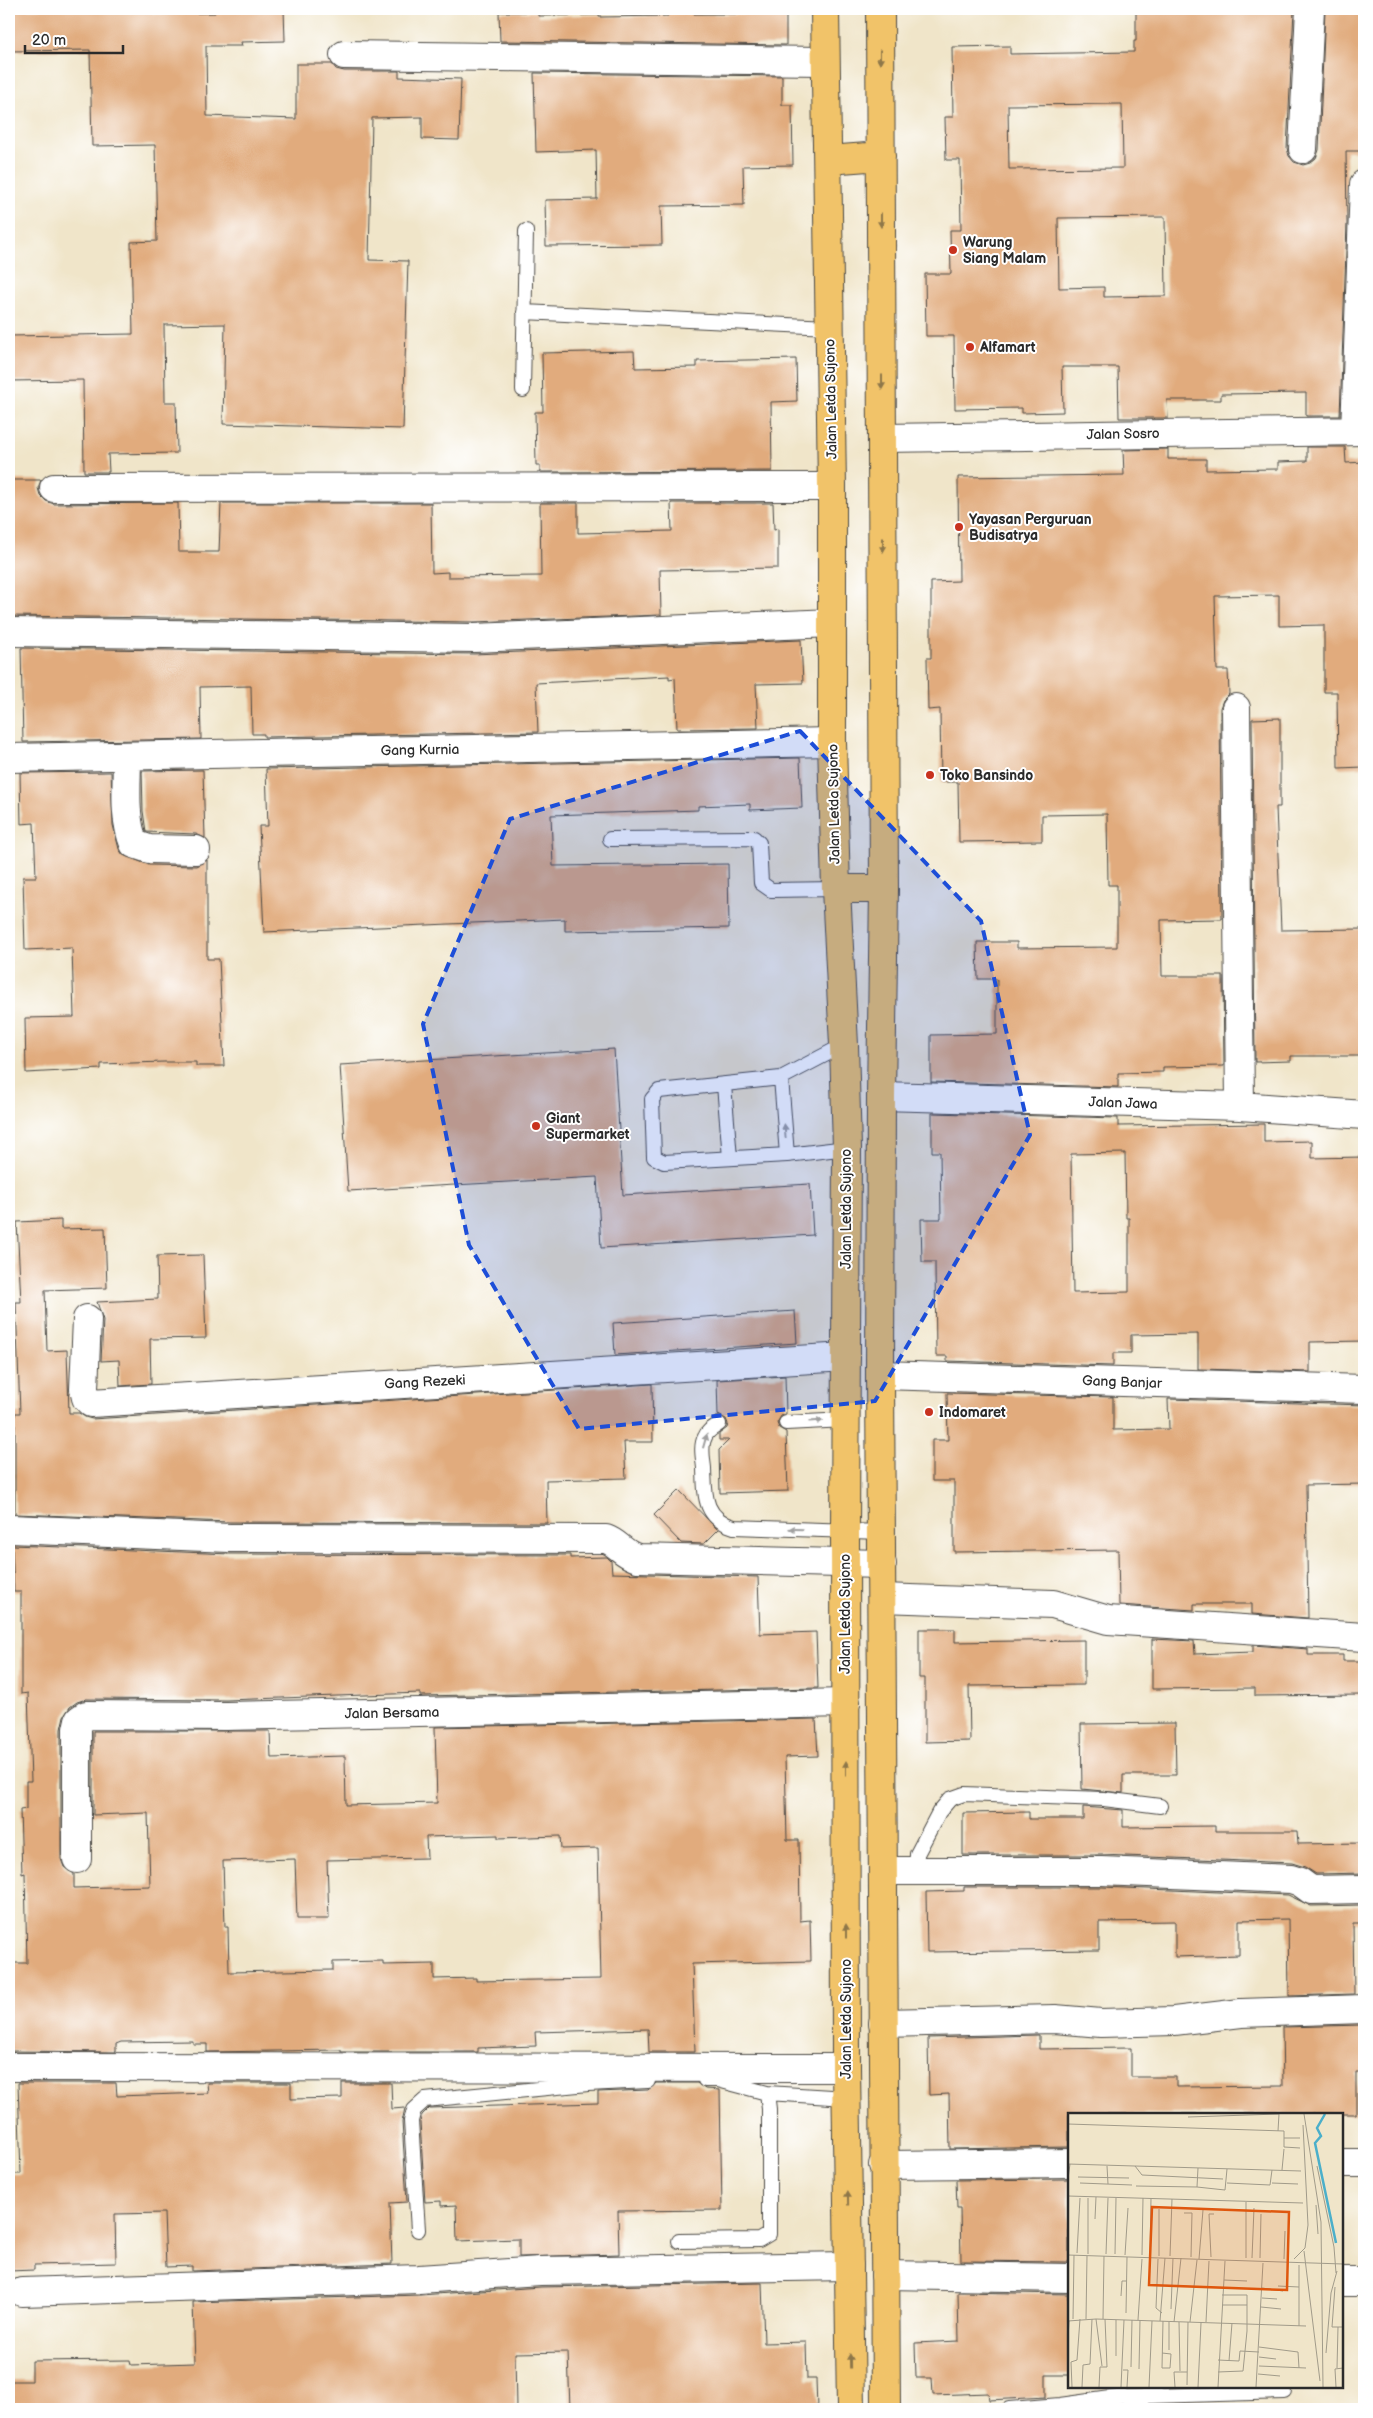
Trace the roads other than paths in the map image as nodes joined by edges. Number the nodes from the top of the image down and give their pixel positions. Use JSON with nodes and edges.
{"nodes":[{"id":1,"x":825,"y":9,"type":"edge"},
{"id":2,"x":880,"y":9,"type":"edge"},
{"id":3,"x":1310,"y":9,"type":"edge"},
{"id":4,"x":344,"y":55,"type":"dead end"},
{"id":5,"x":825,"y":61,"type":"junction"},
{"id":6,"x":1303,"y":149,"type":"dead end"},
{"id":7,"x":881,"y":156,"type":"junction"},
{"id":8,"x":828,"y":160,"type":"junction"},
{"id":9,"x":1364,"y":184,"type":"edge"},
{"id":10,"x":526,"y":231,"type":"dead end"},
{"id":11,"x":524,"y":312,"type":"junction"},
{"id":12,"x":829,"y":327,"type":"junction"},
{"id":13,"x":523,"y":390,"type":"dead end"},
{"id":14,"x":1359,"y":431,"type":"edge"},
{"id":15,"x":882,"y":438,"type":"junction"},
{"id":16,"x":832,"y":487,"type":"junction"},
{"id":17,"x":54,"y":488,"type":"dead end"},
{"id":18,"x":832,"y":623,"type":"junction"},
{"id":19,"x":9,"y":632,"type":"edge"},
{"id":20,"x":1236,"y":708,"type":"dead end"},
{"id":21,"x":832,"y":742,"type":"junction"},
{"id":22,"x":128,"y":756,"type":"junction"},
{"id":23,"x":9,"y":758,"type":"edge"},
{"id":24,"x":610,"y":839,"type":"dead end"},
{"id":25,"x":196,"y":850,"type":"dead end"},
{"id":26,"x":836,"y":889,"type":"junction"},
{"id":27,"x":884,"y":889,"type":"junction"},
{"id":28,"x":844,"y":1045,"type":"junction"},
{"id":29,"x":780,"y":1078,"type":"junction"},
{"id":30,"x":724,"y":1085,"type":"junction"},
{"id":31,"x":881,"y":1096,"type":"junction"},
{"id":32,"x":1240,"y":1106,"type":"junction"},
{"id":33,"x":1364,"y":1115,"type":"edge"},
{"id":34,"x":847,"y":1148,"type":"junction"},
{"id":35,"x":788,"y":1155,"type":"junction"},
{"id":36,"x":730,"y":1158,"type":"junction"},
{"id":37,"x":87,"y":1319,"type":"dead end"},
{"id":38,"x":846,"y":1357,"type":"junction"},
{"id":39,"x":880,"y":1375,"type":"junction"},
{"id":40,"x":1364,"y":1389,"type":"edge"},
{"id":41,"x":846,"y":1420,"type":"junction"},
{"id":42,"x":786,"y":1423,"type":"dead end"},
{"id":43,"x":719,"y":1424,"type":"dead end"},
{"id":44,"x":11,"y":1529,"type":"dead end"},
{"id":45,"x":845,"y":1531,"type":"junction"},
{"id":46,"x":881,"y":1532,"type":"junction"},
{"id":47,"x":845,"y":1564,"type":"junction"},
{"id":48,"x":882,"y":1564,"type":"junction"},
{"id":49,"x":882,"y":1598,"type":"junction"},
{"id":50,"x":1364,"y":1637,"type":"edge"},
{"id":51,"x":846,"y":1703,"type":"junction"},
{"id":52,"x":1160,"y":1806,"type":"dead end"},
{"id":53,"x":77,"y":1859,"type":"dead end"},
{"id":54,"x":916,"y":1870,"type":"junction"},
{"id":55,"x":883,"y":1871,"type":"junction"},
{"id":56,"x":1364,"y":1890,"type":"edge"},
{"id":57,"x":1364,"y":2009,"type":"edge"},
{"id":58,"x":883,"y":2023,"type":"junction"},
{"id":59,"x":9,"y":2067,"type":"edge"},
{"id":60,"x":846,"y":2068,"type":"junction"},
{"id":61,"x":767,"y":2093,"type":"junction"},
{"id":62,"x":847,"y":2098,"type":"junction"},
{"id":63,"x":1068,"y":2163,"type":"edge"},
{"id":64,"x":1343,"y":2163,"type":"edge"},
{"id":65,"x":1364,"y":2163,"type":"edge"},
{"id":66,"x":883,"y":2165,"type":"junction"},
{"id":67,"x":418,"y":2230,"type":"dead end"},
{"id":68,"x":679,"y":2241,"type":"dead end"},
{"id":69,"x":849,"y":2266,"type":"junction"},
{"id":70,"x":884,"y":2276,"type":"junction"},
{"id":71,"x":1068,"y":2278,"type":"edge"},
{"id":72,"x":1343,"y":2282,"type":"edge"},
{"id":73,"x":1364,"y":2282,"type":"edge"},
{"id":74,"x":22,"y":2292,"type":"dead end"},
{"id":75,"x":1284,"y":2392,"type":"dead end"},
{"id":76,"x":851,"y":2409,"type":"edge"},
{"id":77,"x":886,"y":2409,"type":"edge"},
{"id":78,"x":1009,"y":2409,"type":"edge"}],
"edges":[{"from":1,"to":5,"type":"highway","name":"Jalan Letda Sujono"},
{"from":2,"to":7,"type":"highway","one_way":true},
{"from":3,"to":6,"type":"street"},
{"from":4,"to":5,"type":"street"},
{"from":5,"to":8,"type":"highway","name":"Jalan Letda Sujono"},
{"from":7,"to":8,"type":"highway"},
{"from":7,"to":15,"type":"highway","one_way":true},
{"from":8,"to":12,"type":"highway","name":"Jalan Letda Sujono"},
{"from":9,"to":14,"type":"street"},
{"from":10,"to":11,"type":"lane"},
{"from":11,"to":12,"type":"lane"},
{"from":11,"to":13,"type":"lane"},
{"from":12,"to":16,"type":"highway","name":"Jalan Letda Sujono"},
{"from":14,"to":15,"type":"street","name":"Jalan Sosro"},
{"from":15,"to":27,"type":"highway","one_way":true},
{"from":16,"to":17,"type":"street"},
{"from":16,"to":18,"type":"highway","name":"Jalan Letda Sujono"},
{"from":18,"to":19,"type":"street"},
{"from":18,"to":21,"type":"highway","name":"Jalan Letda Sujono"},
{"from":20,"to":32,"type":"street"},
{"from":21,"to":22,"type":"street","name":"Gang Kurnia"},
{"from":21,"to":26,"type":"highway","name":"Jalan Letda Sujono"},
{"from":22,"to":23,"type":"street","name":"Gang Kurnia"},
{"from":22,"to":25,"type":"street"},
{"from":24,"to":26,"type":"lane"},
{"from":26,"to":27,"type":"highway"},
{"from":26,"to":28,"type":"highway","name":"Jalan Letda Sujono"},
{"from":27,"to":31,"type":"highway"},
{"from":28,"to":29,"type":"lane"},
{"from":28,"to":34,"type":"highway","name":"Jalan Letda Sujono"},
{"from":29,"to":30,"type":"lane"},
{"from":35,"to":29,"type":"lane","one_way":true},
{"from":30,"to":36,"type":"lane"},
{"from":30,"to":36,"type":"lane"},
{"from":31,"to":32,"type":"street","name":"Jalan Jawa"},
{"from":31,"to":39,"type":"highway"},
{"from":32,"to":33,"type":"street","name":"Jalan Jawa"},
{"from":34,"to":35,"type":"lane"},
{"from":34,"to":38,"type":"highway","name":"Jalan Letda Sujono"},
{"from":35,"to":36,"type":"lane"},
{"from":37,"to":38,"type":"street","name":"Gang Rezeki"},
{"from":38,"to":41,"type":"highway","name":"Jalan Letda Sujono"},
{"from":39,"to":40,"type":"street","name":"Gang Banjar"},
{"from":39,"to":46,"type":"highway"},
{"from":42,"to":41,"type":"lane","one_way":true},
{"from":41,"to":45,"type":"highway","name":"Jalan Letda Sujono"},
{"from":45,"to":43,"type":"lane","one_way":true},
{"from":44,"to":47,"type":"street"},
{"from":45,"to":46,"type":"lane"},
{"from":45,"to":47,"type":"highway","name":"Jalan Letda Sujono"},
{"from":46,"to":48,"type":"highway"},
{"from":47,"to":48,"type":"street"},
{"from":47,"to":51,"type":"highway","name":"Jalan Letda Sujono"},
{"from":48,"to":49,"type":"highway"},
{"from":49,"to":50,"type":"street"},
{"from":49,"to":55,"type":"highway"},
{"from":51,"to":53,"type":"street","name":"Jalan Bersama"},
{"from":60,"to":51,"type":"highway","name":"Jalan Letda Sujono","one_way":true},
{"from":52,"to":54,"type":"lane"},
{"from":54,"to":55,"type":"street"},
{"from":54,"to":56,"type":"street"},
{"from":55,"to":58,"type":"highway"},
{"from":57,"to":58,"type":"street"},
{"from":58,"to":66,"type":"highway"},
{"from":59,"to":60,"type":"street"},
{"from":60,"to":62,"type":"highway","name":"Jalan Letda Sujono"},
{"from":61,"to":62,"type":"lane"},
{"from":61,"to":67,"type":"lane"},
{"from":61,"to":68,"type":"lane"},
{"from":69,"to":62,"type":"highway","name":"Jalan Letda Sujono","one_way":true},
{"from":63,"to":66,"type":"street"},
{"from":64,"to":65,"type":"street"},
{"from":66,"to":70,"type":"highway"},
{"from":69,"to":74,"type":"street"},
{"from":76,"to":69,"type":"highway","name":"Jalan Letda Sujono","one_way":true},
{"from":70,"to":71,"type":"street"},
{"from":70,"to":77,"type":"highway"},
{"from":72,"to":73,"type":"street"},
{"from":75,"to":78,"type":"lane"}]}
